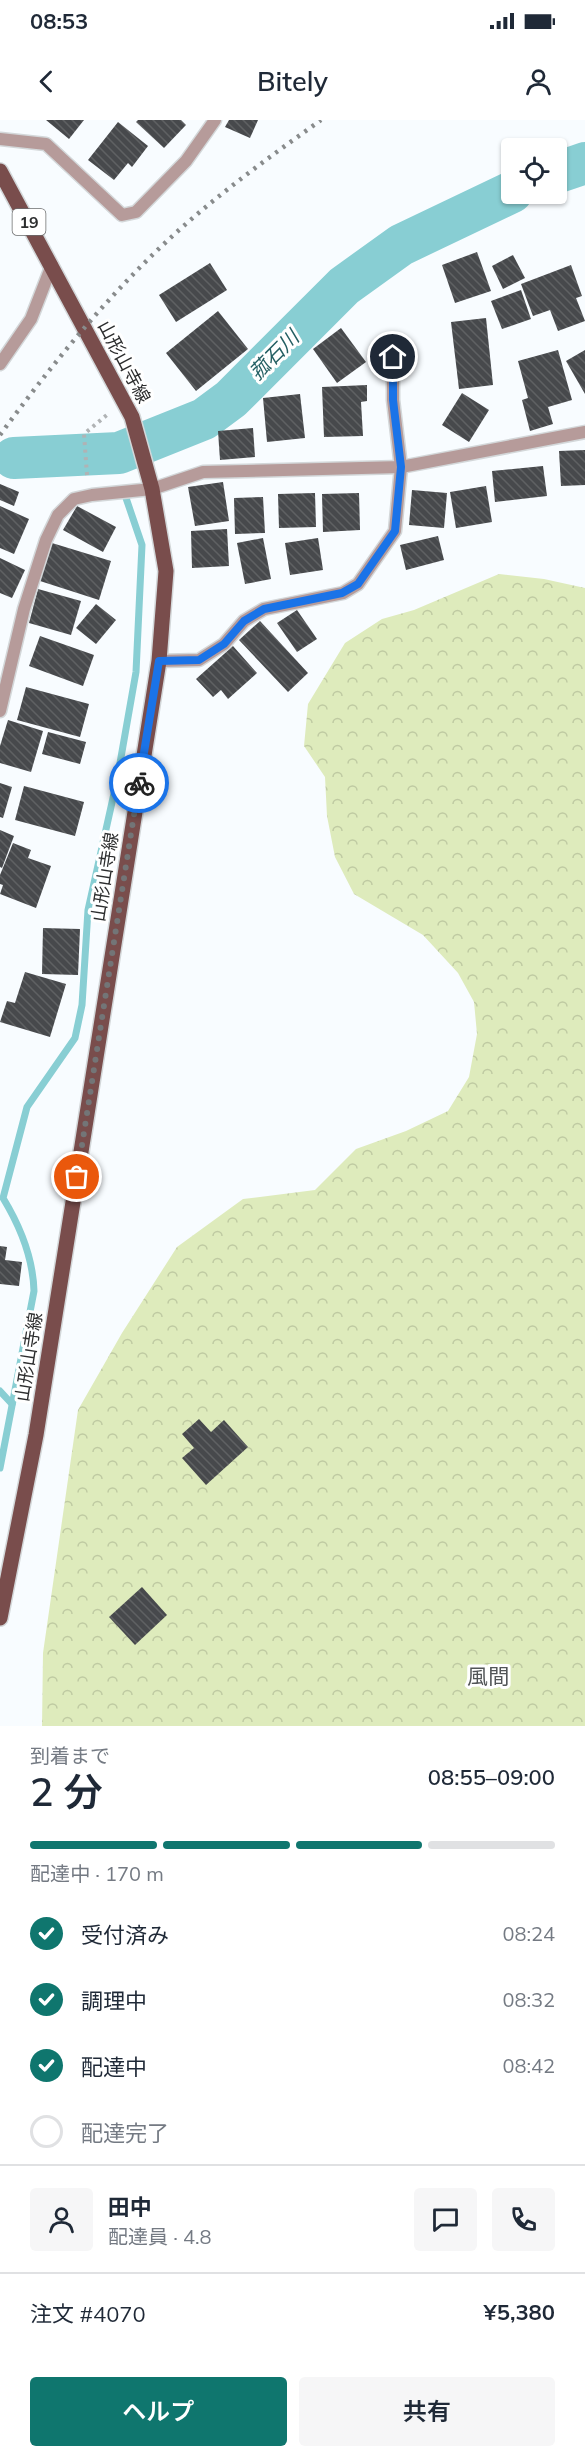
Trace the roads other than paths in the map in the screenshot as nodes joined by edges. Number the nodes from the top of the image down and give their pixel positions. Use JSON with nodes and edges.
{"nodes":[{"id":1,"x":214,"y":120,"type":"edge"},
{"id":2,"x":0,"y":139,"type":"edge"},
{"id":3,"x":0,"y":171,"type":"edge"},
{"id":4,"x":52,"y":265,"type":"junction"},
{"id":5,"x":393,"y":357,"type":"dead end"},
{"id":6,"x":0,"y":364,"type":"edge"},
{"id":7,"x":585,"y":432,"type":"edge"},
{"id":8,"x":401,"y":467,"type":"junction"},
{"id":9,"x":152,"y":489,"type":"junction"},
{"id":10,"x":159,"y":661,"type":"junction"},
{"id":11,"x":0,"y":711,"type":"edge"},
{"id":12,"x":0,"y":1618,"type":"edge"}],
"edges":[{"from":1,"to":2,"type":"lane"},
{"from":3,"to":4,"type":"main road","name":"山形山寺線","number":"19"},
{"from":4,"to":6,"type":"lane"},
{"from":4,"to":9,"type":"main road","name":"山形山寺線","number":"19"},
{"from":5,"to":8,"type":"lane"},
{"from":7,"to":8,"type":"lane"},
{"from":8,"to":9,"type":"lane"},
{"from":8,"to":10,"type":"lane"},
{"from":9,"to":10,"type":"main road","name":"山形山寺線","number":"19"},
{"from":9,"to":11,"type":"lane"},
{"from":10,"to":12,"type":"main road","name":"山形山寺線","number":"19"}]}
